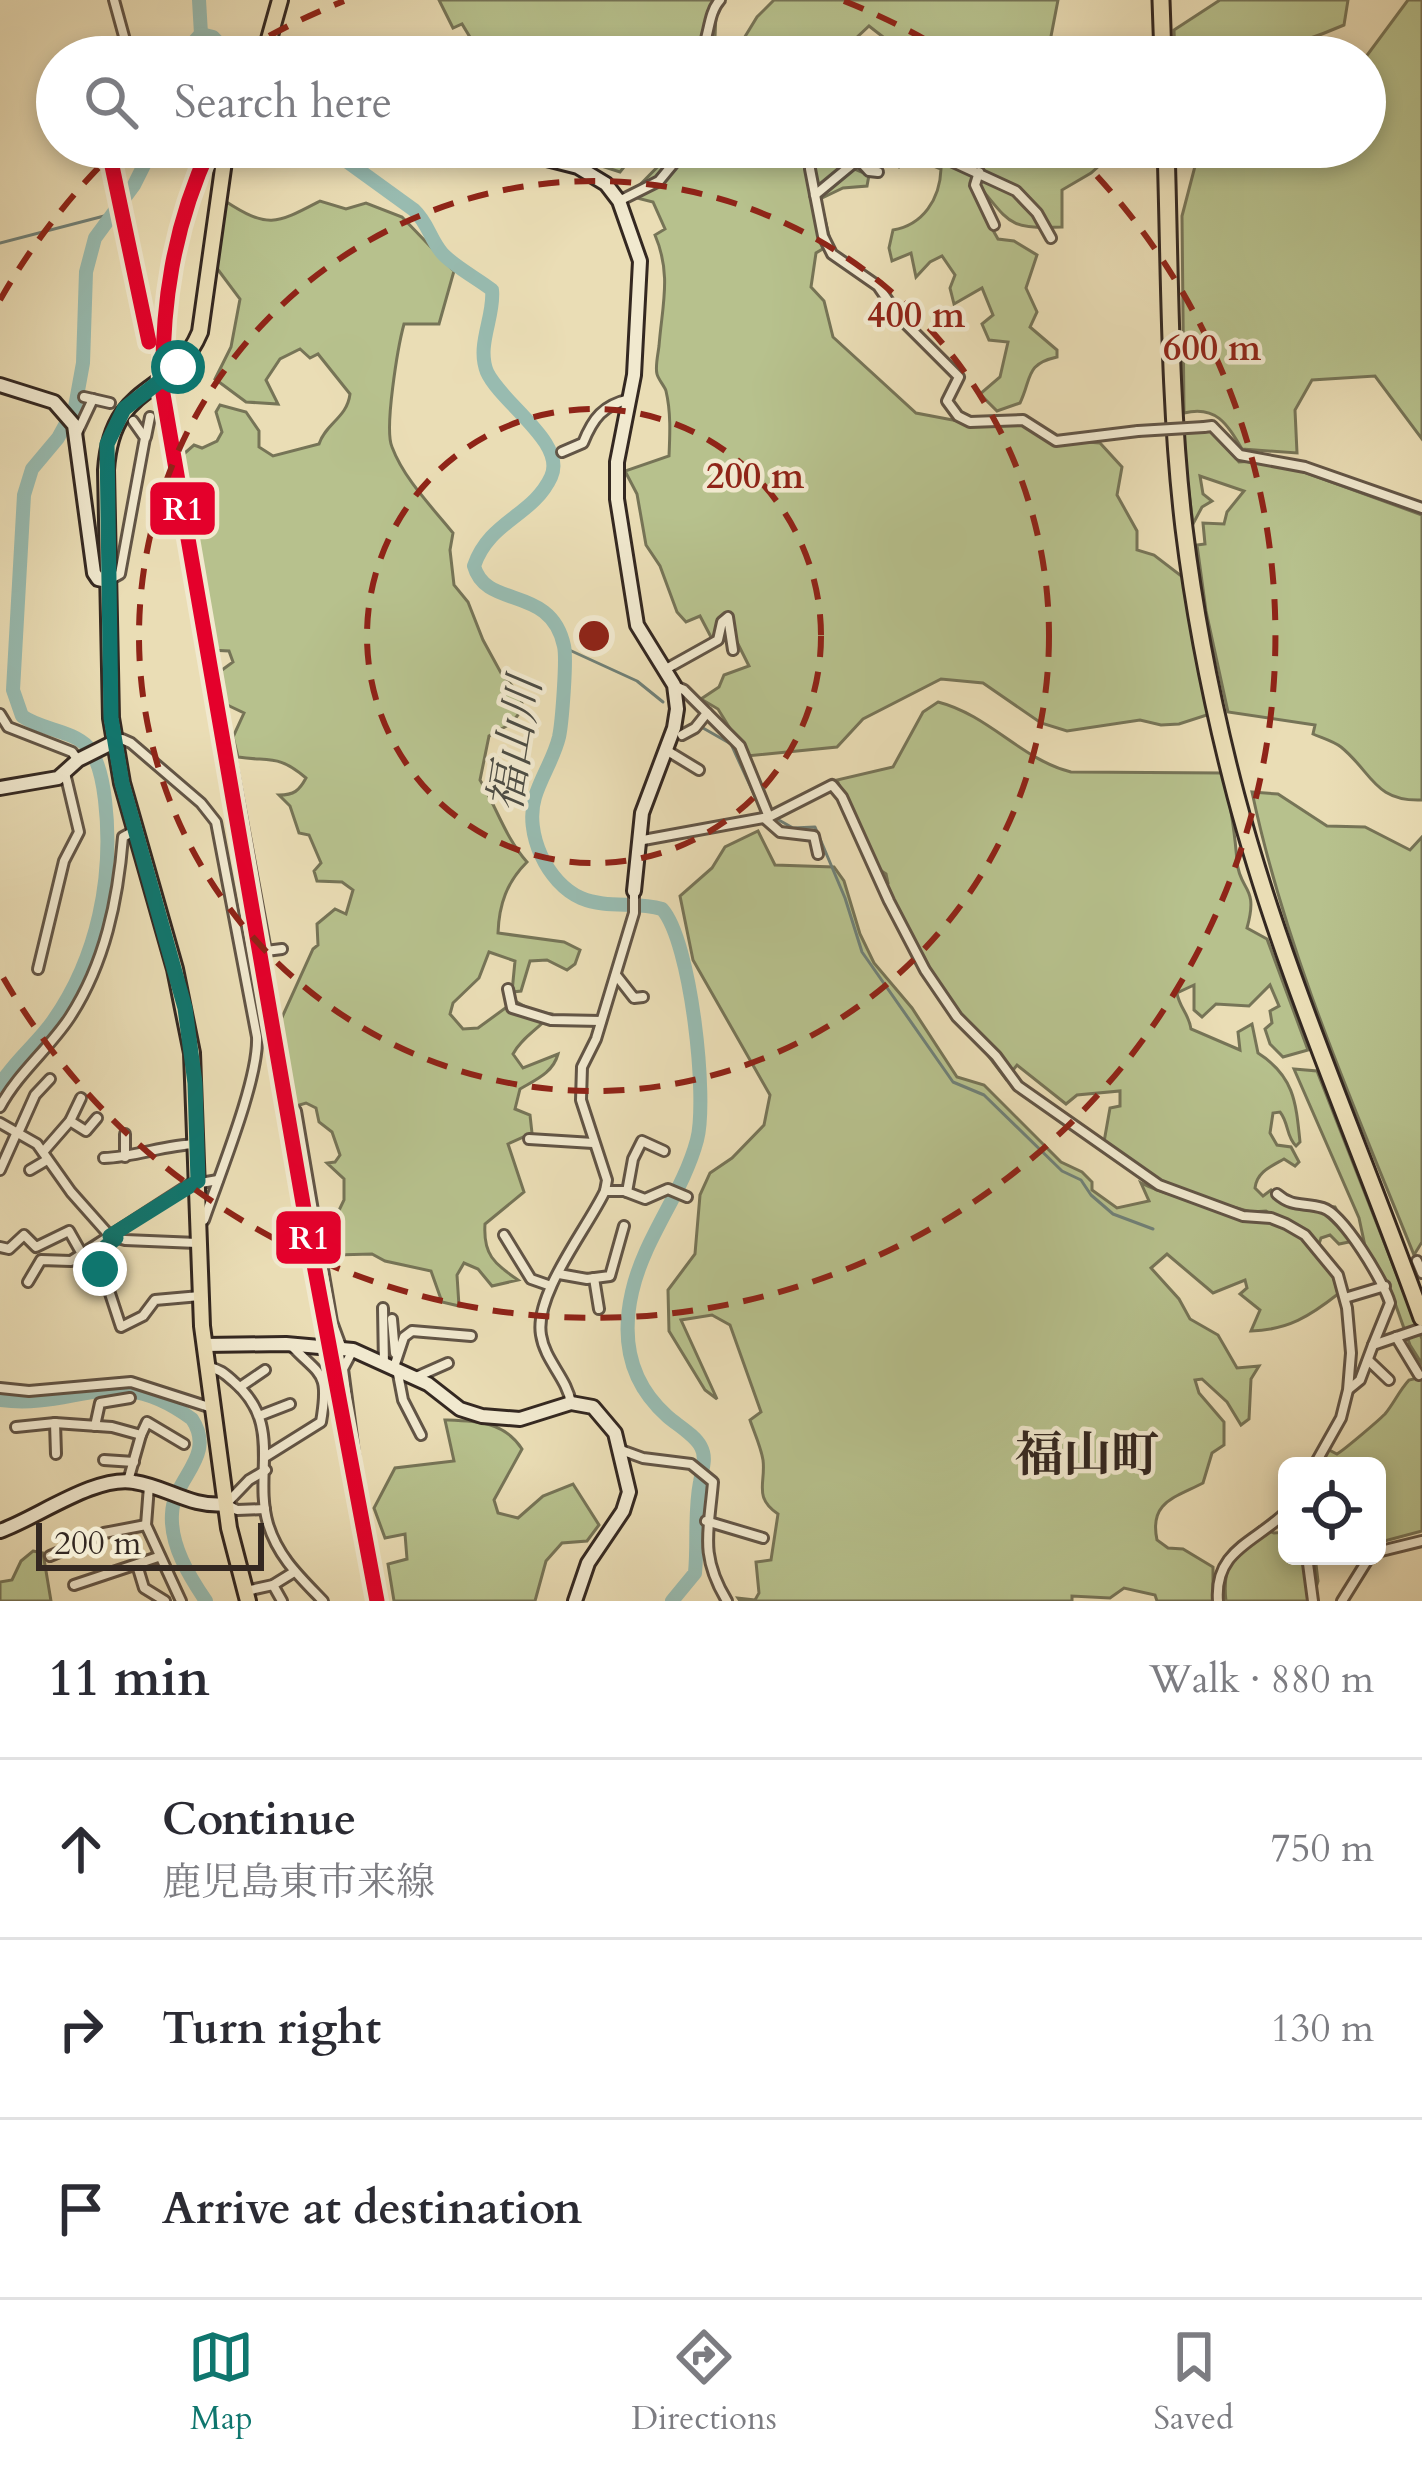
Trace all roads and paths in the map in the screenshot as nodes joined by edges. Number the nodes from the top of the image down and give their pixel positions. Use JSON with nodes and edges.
{"nodes":[{"id":1,"x":114,"y":0,"type":"edge"},
{"id":2,"x":280,"y":0,"type":"edge"},
{"id":3,"x":720,"y":0,"type":"edge"},
{"id":4,"x":1161,"y":0,"type":"edge"},
{"id":5,"x":124,"y":36,"type":"edge"},
{"id":6,"x":270,"y":36,"type":"edge"},
{"id":7,"x":709,"y":36,"type":"edge"},
{"id":8,"x":1162,"y":36,"type":"edge"},
{"id":9,"x":223,"y":168,"type":"edge"},
{"id":10,"x":575,"y":168,"type":"edge"},
{"id":11,"x":669,"y":168,"type":"edge"},
{"id":12,"x":812,"y":168,"type":"edge"},
{"id":13,"x":849,"y":168,"type":"edge"},
{"id":14,"x":866,"y":168,"type":"edge"},
{"id":15,"x":961,"y":168,"type":"edge"},
{"id":16,"x":1167,"y":168,"type":"edge"},
{"id":17,"x":878,"y":172,"type":"dead end"},
{"id":18,"x":979,"y":172,"type":"junction"},
{"id":19,"x":815,"y":195,"type":"junction"},
{"id":20,"x":620,"y":201,"type":"junction"},
{"id":21,"x":994,"y":225,"type":"dead end"},
{"id":22,"x":1051,"y":238,"type":"dead end"},
{"id":23,"x":0,"y":386,"type":"edge"},
{"id":24,"x":632,"y":398,"type":"junction"},
{"id":25,"x":110,"y":403,"type":"dead end"},
{"id":26,"x":150,"y":417,"type":"dead end"},
{"id":27,"x":133,"y":421,"type":"dead end"},
{"id":28,"x":75,"y":429,"type":"junction"},
{"id":29,"x":146,"y":438,"type":"junction"},
{"id":30,"x":562,"y":452,"type":"dead end"},
{"id":31,"x":1422,"y":508,"type":"edge"},
{"id":32,"x":108,"y":581,"type":"junction"},
{"id":33,"x":733,"y":650,"type":"dead end"},
{"id":34,"x":664,"y":670,"type":"junction"},
{"id":35,"x":674,"y":686,"type":"junction"},
{"id":36,"x":707,"y":712,"type":"junction"},
{"id":37,"x":0,"y":714,"type":"edge"},
{"id":38,"x":682,"y":735,"type":"dead end"},
{"id":39,"x":108,"y":747,"type":"junction"},
{"id":40,"x":665,"y":750,"type":"junction"},
{"id":41,"x":81,"y":759,"type":"junction"},
{"id":42,"x":231,"y":761,"type":"dead end"},
{"id":43,"x":699,"y":770,"type":"dead end"},
{"id":44,"x":65,"y":773,"type":"junction"},
{"id":45,"x":0,"y":788,"type":"edge"},
{"id":46,"x":766,"y":817,"type":"junction"},
{"id":47,"x":135,"y":831,"type":"junction"},
{"id":48,"x":638,"y":841,"type":"junction"},
{"id":49,"x":818,"y":854,"type":"dead end"},
{"id":50,"x":634,"y":891,"type":"joint"},
{"id":51,"x":282,"y":950,"type":"dead end"},
{"id":52,"x":38,"y":969,"type":"dead end"},
{"id":53,"x":615,"y":974,"type":"junction"},
{"id":54,"x":508,"y":989,"type":"dead end"},
{"id":55,"x":643,"y":997,"type":"dead end"},
{"id":56,"x":601,"y":1021,"type":"junction"},
{"id":57,"x":50,"y":1079,"type":"dead end"},
{"id":58,"x":81,"y":1098,"type":"dead end"},
{"id":59,"x":0,"y":1107,"type":"edge"},
{"id":60,"x":296,"y":1111,"type":"dead end"},
{"id":61,"x":97,"y":1118,"type":"dead end"},
{"id":62,"x":70,"y":1121,"type":"junction"},
{"id":63,"x":0,"y":1123,"type":"edge"},
{"id":64,"x":18,"y":1132,"type":"junction"},
{"id":65,"x":125,"y":1134,"type":"dead end"},
{"id":66,"x":529,"y":1139,"type":"dead end"},
{"id":67,"x":593,"y":1143,"type":"junction"},
{"id":68,"x":197,"y":1144,"type":"junction"},
{"id":69,"x":664,"y":1150,"type":"dead end"},
{"id":70,"x":45,"y":1156,"type":"junction"},
{"id":71,"x":125,"y":1157,"type":"junction"},
{"id":72,"x":104,"y":1158,"type":"dead end"},
{"id":73,"x":0,"y":1170,"type":"edge"},
{"id":74,"x":30,"y":1170,"type":"dead end"},
{"id":75,"x":219,"y":1180,"type":"junction"},
{"id":76,"x":198,"y":1181,"type":"junction"},
{"id":77,"x":605,"y":1191,"type":"junction"},
{"id":78,"x":627,"y":1192,"type":"junction"},
{"id":79,"x":1277,"y":1194,"type":"dead end"},
{"id":80,"x":687,"y":1197,"type":"dead end"},
{"id":81,"x":198,"y":1221,"type":"junction"},
{"id":82,"x":624,"y":1226,"type":"dead end"},
{"id":83,"x":504,"y":1235,"type":"dead end"},
{"id":84,"x":113,"y":1237,"type":"junction"},
{"id":85,"x":198,"y":1242,"type":"junction"},
{"id":86,"x":0,"y":1247,"type":"edge"},
{"id":87,"x":82,"y":1254,"type":"junction"},
{"id":88,"x":1417,"y":1261,"type":"dead end"},
{"id":89,"x":1422,"y":1273,"type":"edge"},
{"id":90,"x":559,"y":1274,"type":"junction"},
{"id":91,"x":594,"y":1278,"type":"junction"},
{"id":92,"x":28,"y":1282,"type":"dead end"},
{"id":93,"x":551,"y":1286,"type":"junction"},
{"id":94,"x":1385,"y":1286,"type":"junction"},
{"id":95,"x":200,"y":1296,"type":"junction"},
{"id":96,"x":1345,"y":1298,"type":"junction"},
{"id":97,"x":383,"y":1308,"type":"dead end"},
{"id":98,"x":599,"y":1310,"type":"dead end"},
{"id":99,"x":392,"y":1319,"type":"dead end"},
{"id":100,"x":1421,"y":1323,"type":"edge"},
{"id":101,"x":471,"y":1336,"type":"dead end"},
{"id":102,"x":1396,"y":1337,"type":"junction"},
{"id":103,"x":290,"y":1344,"type":"junction"},
{"id":104,"x":204,"y":1345,"type":"junction"},
{"id":105,"x":1373,"y":1345,"type":"junction"},
{"id":106,"x":348,"y":1350,"type":"junction"},
{"id":107,"x":395,"y":1354,"type":"junction"},
{"id":108,"x":1368,"y":1360,"type":"junction"},
{"id":109,"x":448,"y":1364,"type":"dead end"},
{"id":110,"x":207,"y":1367,"type":"junction"},
{"id":111,"x":266,"y":1370,"type":"dead end"},
{"id":112,"x":392,"y":1370,"type":"junction"},
{"id":113,"x":1419,"y":1375,"type":"dead end"},
{"id":114,"x":413,"y":1378,"type":"junction"},
{"id":115,"x":1389,"y":1380,"type":"dead end"},
{"id":116,"x":240,"y":1387,"type":"junction"},
{"id":117,"x":0,"y":1388,"type":"edge"},
{"id":118,"x":1348,"y":1390,"type":"junction"},
{"id":119,"x":130,"y":1398,"type":"dead end"},
{"id":120,"x":571,"y":1403,"type":"junction"},
{"id":121,"x":290,"y":1404,"type":"dead end"},
{"id":122,"x":213,"y":1408,"type":"junction"},
{"id":123,"x":259,"y":1416,"type":"junction"},
{"id":124,"x":56,"y":1423,"type":"junction"},
{"id":125,"x":16,"y":1426,"type":"dead end"},
{"id":126,"x":95,"y":1426,"type":"junction"},
{"id":127,"x":141,"y":1435,"type":"junction"},
{"id":128,"x":421,"y":1435,"type":"dead end"},
{"id":129,"x":184,"y":1444,"type":"dead end"},
{"id":130,"x":621,"y":1450,"type":"junction"},
{"id":131,"x":56,"y":1454,"type":"dead end"},
{"id":132,"x":265,"y":1456,"type":"junction"},
{"id":133,"x":1318,"y":1457,"type":"edge"},
{"id":134,"x":104,"y":1460,"type":"dead end"},
{"id":135,"x":134,"y":1462,"type":"junction"},
{"id":136,"x":266,"y":1470,"type":"junction"},
{"id":137,"x":357,"y":1476,"type":"dead end"},
{"id":138,"x":128,"y":1481,"type":"junction"},
{"id":139,"x":149,"y":1486,"type":"junction"},
{"id":140,"x":226,"y":1504,"type":"junction"},
{"id":141,"x":266,"y":1509,"type":"junction"},
{"id":142,"x":1278,"y":1520,"type":"edge"},
{"id":143,"x":706,"y":1521,"type":"junction"},
{"id":144,"x":146,"y":1526,"type":"junction"},
{"id":145,"x":1271,"y":1527,"type":"junction"},
{"id":146,"x":1278,"y":1528,"type":"edge"},
{"id":147,"x":0,"y":1531,"type":"edge"},
{"id":148,"x":763,"y":1538,"type":"dead end"},
{"id":149,"x":1422,"y":1541,"type":"edge"},
{"id":150,"x":1386,"y":1551,"type":"edge"},
{"id":151,"x":50,"y":1556,"type":"dead end"},
{"id":152,"x":158,"y":1557,"type":"junction"},
{"id":153,"x":137,"y":1565,"type":"junction"},
{"id":154,"x":1308,"y":1565,"type":"edge"},
{"id":155,"x":1367,"y":1565,"type":"edge"},
{"id":156,"x":294,"y":1572,"type":"junction"},
{"id":157,"x":74,"y":1585,"type":"dead end"},
{"id":158,"x":273,"y":1586,"type":"junction"},
{"id":159,"x":246,"y":1596,"type":"edge"},
{"id":160,"x":165,"y":1601,"type":"edge"},
{"id":161,"x":182,"y":1601,"type":"edge"},
{"id":162,"x":282,"y":1601,"type":"edge"},
{"id":163,"x":323,"y":1601,"type":"edge"},
{"id":164,"x":575,"y":1601,"type":"edge"},
{"id":165,"x":727,"y":1601,"type":"edge"},
{"id":166,"x":1219,"y":1601,"type":"edge"},
{"id":167,"x":1313,"y":1601,"type":"edge"},
{"id":168,"x":1342,"y":1601,"type":"edge"}],
"edges":[{"from":1,"to":5,"type":"street"},
{"from":2,"to":6,"type":"main road"},
{"from":3,"to":7,"type":"street"},
{"from":4,"to":8,"type":"highway"},
{"from":9,"to":32,"type":"main road"},
{"from":10,"to":20,"type":"street"},
{"from":11,"to":20,"type":"street"},
{"from":12,"to":19,"type":"street"},
{"from":13,"to":19,"type":"street"},
{"from":14,"to":17,"type":"street"},
{"from":15,"to":18,"type":"street"},
{"from":16,"to":100,"type":"highway"},
{"from":18,"to":21,"type":"street"},
{"from":18,"to":22,"type":"street"},
{"from":19,"to":31,"type":"street","bridge":true},
{"from":20,"to":24,"type":"street"},
{"from":23,"to":28,"type":"street"},
{"from":24,"to":30,"type":"street"},
{"from":24,"to":34,"type":"street"},
{"from":25,"to":28,"type":"street"},
{"from":26,"to":29,"type":"street"},
{"from":27,"to":29,"type":"street"},
{"from":28,"to":32,"type":"street"},
{"from":29,"to":32,"type":"street"},
{"from":32,"to":39,"type":"main road"},
{"from":33,"to":34,"type":"street"},
{"from":34,"to":35,"type":"street"},
{"from":35,"to":36,"type":"street"},
{"from":35,"to":40,"type":"street"},
{"from":36,"to":38,"type":"street"},
{"from":36,"to":46,"type":"street"},
{"from":37,"to":41,"type":"street"},
{"from":39,"to":41,"type":"street"},
{"from":39,"to":47,"type":"main road"},
{"from":39,"to":75,"type":"street"},
{"from":40,"to":43,"type":"street"},
{"from":40,"to":48,"type":"street"},
{"from":41,"to":44,"type":"street"},
{"from":42,"to":51,"type":"street"},
{"from":44,"to":45,"type":"street"},
{"from":44,"to":52,"type":"street"},
{"from":46,"to":48,"type":"street"},
{"from":46,"to":49,"type":"street"},
{"from":46,"to":96,"type":"street"},
{"from":47,"to":59,"type":"street"},
{"from":47,"to":68,"type":"main road"},
{"from":48,"to":50,"type":"street"},
{"from":50,"to":53,"type":"street"},
{"from":53,"to":55,"type":"street"},
{"from":53,"to":56,"type":"street"},
{"from":54,"to":56,"type":"street"},
{"from":56,"to":67,"type":"street"},
{"from":57,"to":64,"type":"street"},
{"from":58,"to":62,"type":"street"},
{"from":60,"to":106,"type":"street"},
{"from":61,"to":62,"type":"street"},
{"from":62,"to":70,"type":"street"},
{"from":63,"to":64,"type":"street"},
{"from":64,"to":70,"type":"street"},
{"from":64,"to":73,"type":"street"},
{"from":65,"to":71,"type":"street"},
{"from":66,"to":67,"type":"street"},
{"from":67,"to":77,"type":"street"},
{"from":68,"to":71,"type":"street"},
{"from":68,"to":76,"type":"main road"},
{"from":69,"to":78,"type":"street"},
{"from":70,"to":74,"type":"street"},
{"from":70,"to":84,"type":"street"},
{"from":71,"to":72,"type":"street"},
{"from":75,"to":76,"type":"street"},
{"from":75,"to":81,"type":"street"},
{"from":76,"to":81,"type":"main road"},
{"from":76,"to":84,"type":"street"},
{"from":77,"to":78,"type":"street"},
{"from":77,"to":90,"type":"street"},
{"from":78,"to":80,"type":"street"},
{"from":79,"to":94,"type":"street"},
{"from":81,"to":85,"type":"main road"},
{"from":82,"to":91,"type":"street"},
{"from":83,"to":93,"type":"street"},
{"from":84,"to":85,"type":"street"},
{"from":84,"to":87,"type":"street"},
{"from":84,"to":95,"type":"street"},
{"from":85,"to":95,"type":"main road"},
{"from":86,"to":87,"type":"street"},
{"from":87,"to":92,"type":"street"},
{"from":88,"to":89,"type":"street"},
{"from":90,"to":91,"type":"street"},
{"from":90,"to":93,"type":"street"},
{"from":91,"to":98,"type":"street"},
{"from":93,"to":120,"type":"street"},
{"from":94,"to":96,"type":"street"},
{"from":94,"to":105,"type":"street"},
{"from":95,"to":104,"type":"main road"},
{"from":96,"to":118,"type":"street"},
{"from":97,"to":112,"type":"street"},
{"from":99,"to":107,"type":"street"},
{"from":100,"to":102,"type":"street"},
{"from":101,"to":107,"type":"street"},
{"from":102,"to":105,"type":"street"},
{"from":102,"to":113,"type":"street"},
{"from":103,"to":104,"type":"street"},
{"from":103,"to":106,"type":"street"},
{"from":103,"to":132,"type":"street"},
{"from":104,"to":110,"type":"main road"},
{"from":105,"to":108,"type":"street"},
{"from":106,"to":112,"type":"street"},
{"from":106,"to":137,"type":"street"},
{"from":107,"to":112,"type":"street"},
{"from":108,"to":115,"type":"street"},
{"from":108,"to":118,"type":"street"},
{"from":109,"to":114,"type":"street"},
{"from":110,"to":116,"type":"street"},
{"from":110,"to":122,"type":"main road"},
{"from":111,"to":116,"type":"street"},
{"from":112,"to":114,"type":"street"},
{"from":112,"to":128,"type":"street"},
{"from":114,"to":120,"type":"street"},
{"from":116,"to":123,"type":"street"},
{"from":117,"to":122,"type":"street"},
{"from":118,"to":133,"type":"street"},
{"from":119,"to":126,"type":"street"},
{"from":120,"to":130,"type":"street"},
{"from":121,"to":123,"type":"street"},
{"from":122,"to":140,"type":"main road"},
{"from":123,"to":132,"type":"street"},
{"from":124,"to":125,"type":"street"},
{"from":124,"to":126,"type":"street"},
{"from":124,"to":131,"type":"street"},
{"from":126,"to":127,"type":"street"},
{"from":127,"to":129,"type":"street"},
{"from":127,"to":135,"type":"street"},
{"from":130,"to":143,"type":"street"},
{"from":130,"to":164,"type":"street"},
{"from":132,"to":136,"type":"street"},
{"from":134,"to":135,"type":"street"},
{"from":135,"to":138,"type":"street"},
{"from":136,"to":140,"type":"street"},
{"from":136,"to":141,"type":"street"},
{"from":138,"to":139,"type":"street"},
{"from":138,"to":147,"type":"street"},
{"from":139,"to":140,"type":"street"},
{"from":139,"to":144,"type":"street"},
{"from":140,"to":141,"type":"street"},
{"from":140,"to":159,"type":"main road"},
{"from":141,"to":156,"type":"street"},
{"from":142,"to":145,"type":"street"},
{"from":143,"to":148,"type":"street"},
{"from":143,"to":165,"type":"street"},
{"from":144,"to":151,"type":"street"},
{"from":144,"to":152,"type":"street"},
{"from":145,"to":146,"type":"street"},
{"from":145,"to":166,"type":"street"},
{"from":149,"to":150,"type":"street"},
{"from":152,"to":153,"type":"street"},
{"from":152,"to":161,"type":"street"},
{"from":153,"to":157,"type":"street"},
{"from":153,"to":160,"type":"street"},
{"from":154,"to":167,"type":"street"},
{"from":155,"to":168,"type":"street"},
{"from":156,"to":158,"type":"street"},
{"from":156,"to":163,"type":"street"},
{"from":158,"to":159,"type":"street"},
{"from":158,"to":162,"type":"street"}]}
